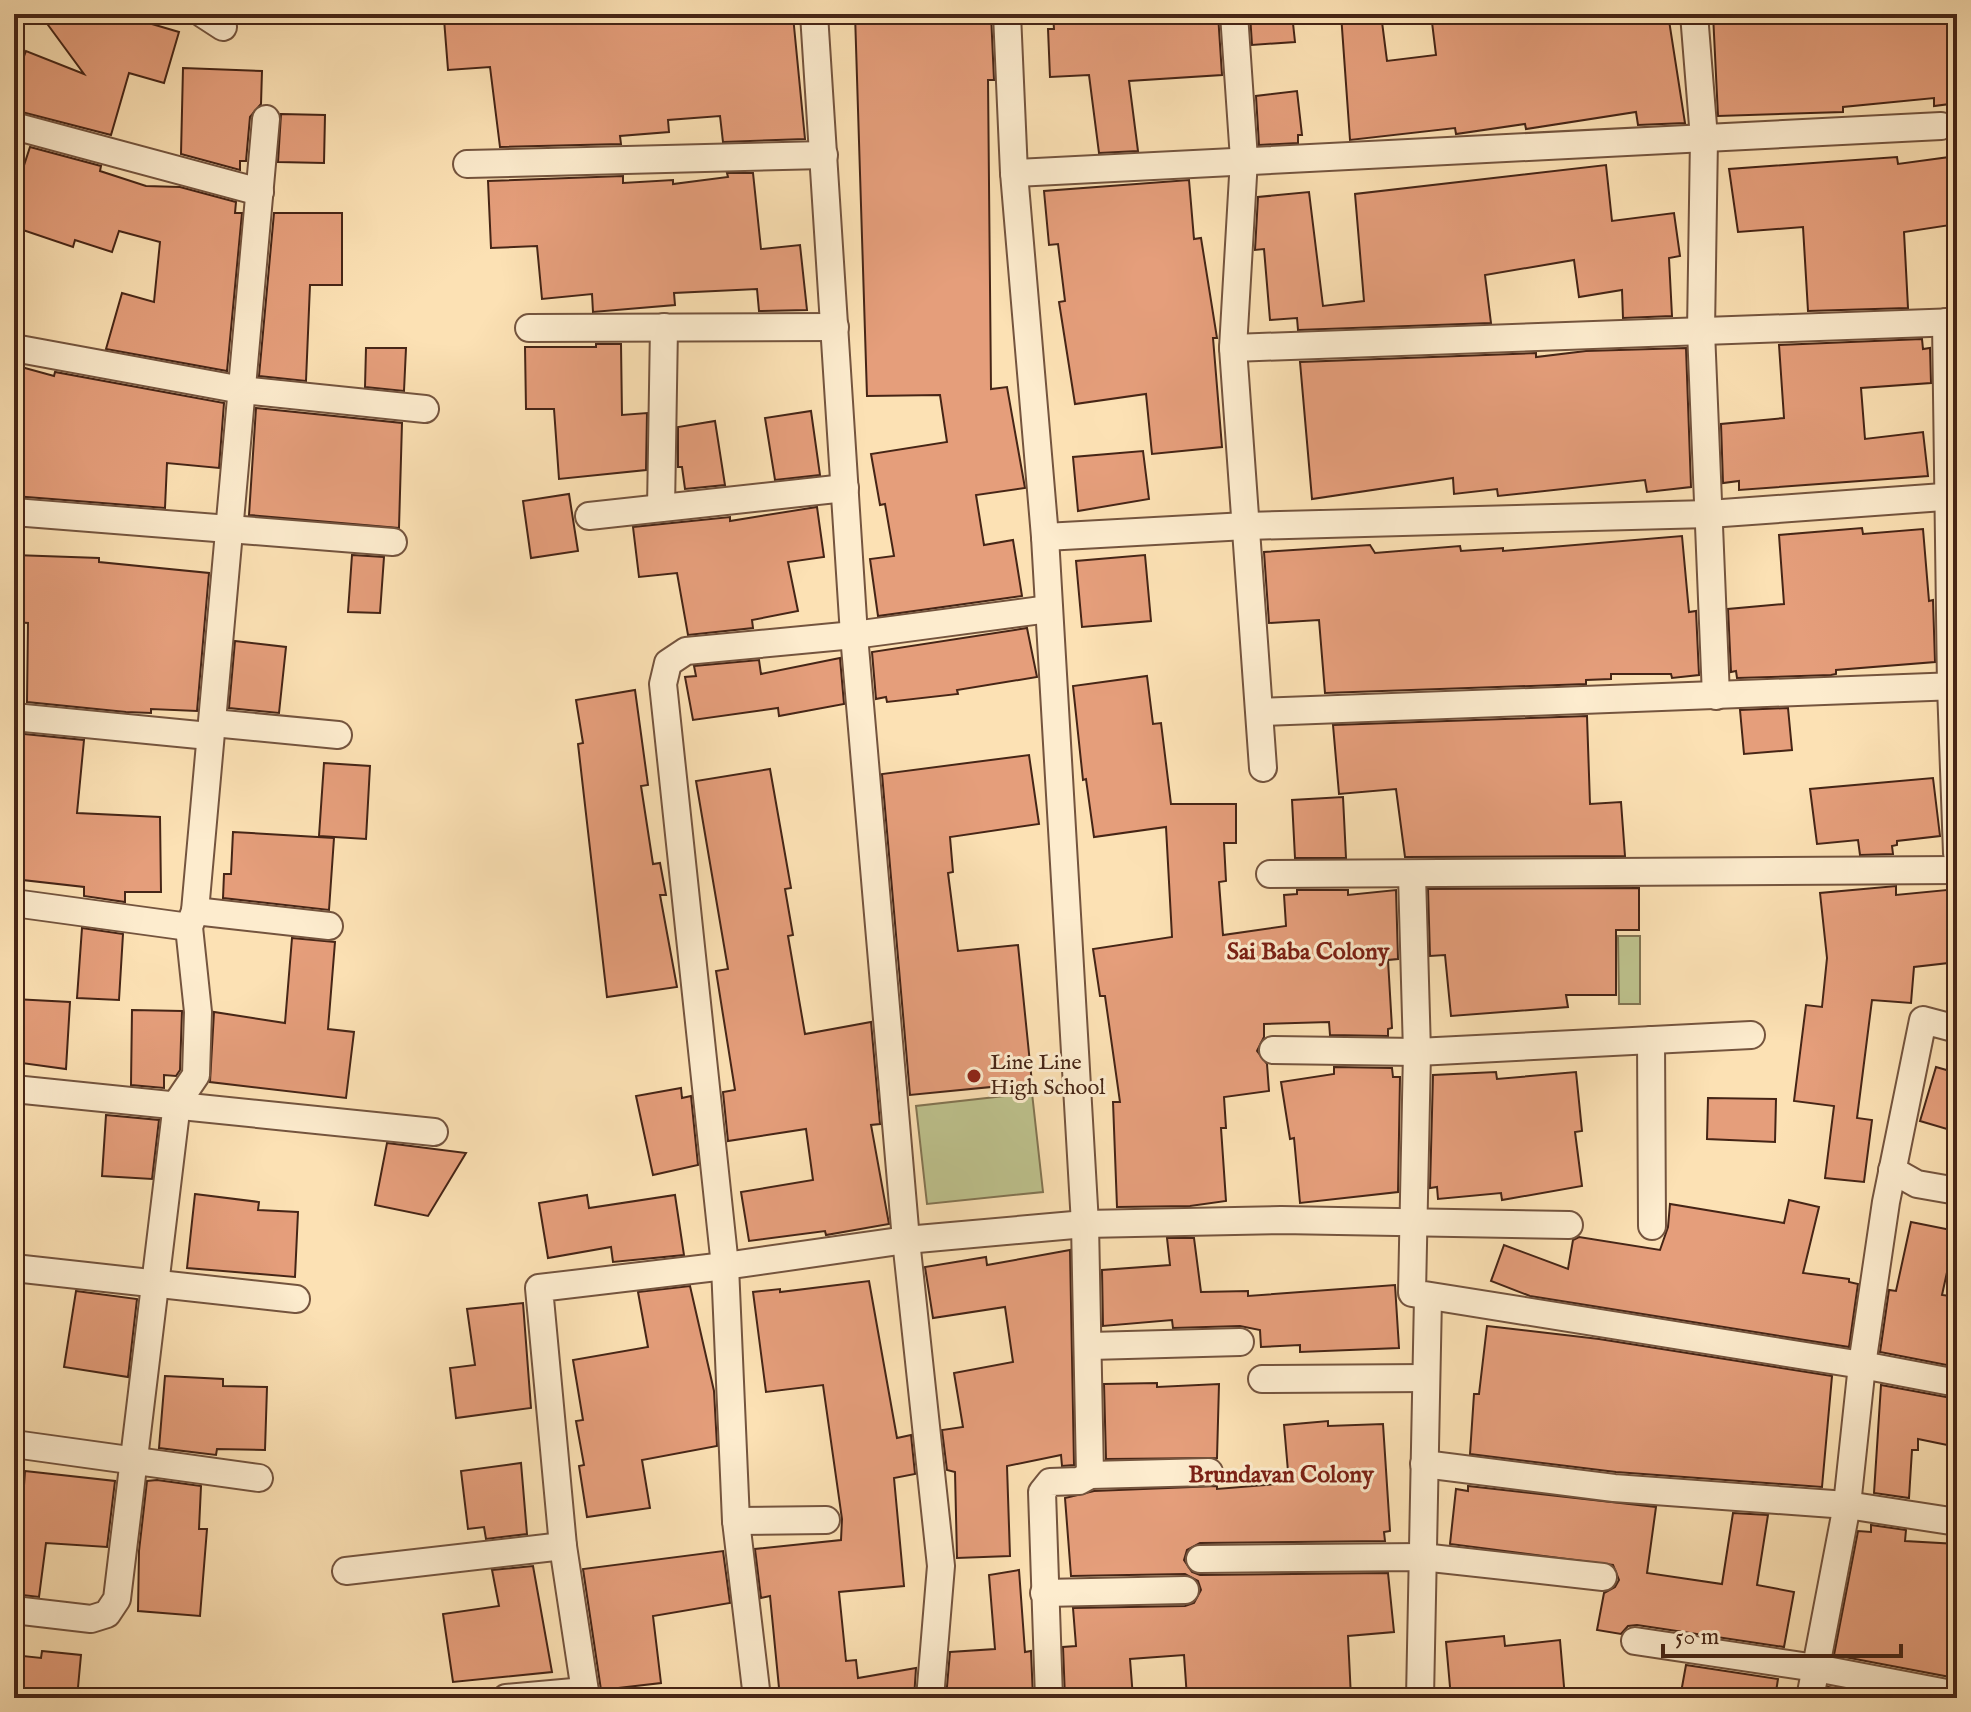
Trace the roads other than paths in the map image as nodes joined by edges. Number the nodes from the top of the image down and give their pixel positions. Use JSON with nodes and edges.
{"nodes":[{"id":1,"x":814,"y":14,"type":"edge"},
{"id":2,"x":1007,"y":14,"type":"edge"},
{"id":3,"x":1234,"y":14,"type":"edge"},
{"id":4,"x":1694,"y":14,"type":"edge"},
{"id":5,"x":266,"y":119,"type":"dead end"},
{"id":6,"x":14,"y":126,"type":"edge"},
{"id":7,"x":1941,"y":126,"type":"dead end"},
{"id":8,"x":1704,"y":138,"type":"junction"},
{"id":9,"x":824,"y":155,"type":"junction"},
{"id":10,"x":1244,"y":159,"type":"junction"},
{"id":11,"x":467,"y":164,"type":"dead end"},
{"id":12,"x":1014,"y":173,"type":"junction"},
{"id":13,"x":260,"y":192,"type":"junction"},
{"id":14,"x":1952,"y":322,"type":"edge"},
{"id":15,"x":664,"y":327,"type":"junction"},
{"id":16,"x":835,"y":327,"type":"junction"},
{"id":17,"x":529,"y":328,"type":"dead end"},
{"id":18,"x":1701,"y":331,"type":"junction"},
{"id":19,"x":14,"y":348,"type":"edge"},
{"id":20,"x":1233,"y":348,"type":"junction"},
{"id":21,"x":242,"y":390,"type":"junction"},
{"id":22,"x":425,"y":409,"type":"dead end"},
{"id":23,"x":845,"y":488,"type":"junction"},
{"id":24,"x":1952,"y":496,"type":"edge"},
{"id":25,"x":661,"y":508,"type":"junction"},
{"id":26,"x":14,"y":512,"type":"edge"},
{"id":27,"x":1709,"y":514,"type":"junction"},
{"id":28,"x":589,"y":516,"type":"dead end"},
{"id":29,"x":230,"y":526,"type":"junction"},
{"id":30,"x":1246,"y":526,"type":"junction"},
{"id":31,"x":1045,"y":537,"type":"junction"},
{"id":32,"x":393,"y":542,"type":"dead end"},
{"id":33,"x":1049,"y":609,"type":"junction"},
{"id":34,"x":854,"y":635,"type":"junction"},
{"id":35,"x":1954,"y":686,"type":"edge"},
{"id":36,"x":1716,"y":696,"type":"junction"},
{"id":37,"x":1260,"y":712,"type":"junction"},
{"id":38,"x":14,"y":717,"type":"edge"},
{"id":39,"x":211,"y":730,"type":"junction"},
{"id":40,"x":338,"y":735,"type":"dead end"},
{"id":41,"x":1263,"y":768,"type":"dead end"},
{"id":42,"x":1957,"y":853,"type":"edge"},
{"id":43,"x":1957,"y":870,"type":"edge"},
{"id":44,"x":1270,"y":874,"type":"dead end"},
{"id":45,"x":1412,"y":875,"type":"junction"},
{"id":46,"x":14,"y":903,"type":"edge"},
{"id":47,"x":192,"y":919,"type":"junction"},
{"id":48,"x":329,"y":926,"type":"dead end"},
{"id":49,"x":1957,"y":1029,"type":"edge"},
{"id":50,"x":1751,"y":1035,"type":"dead end"},
{"id":51,"x":1651,"y":1040,"type":"junction"},
{"id":52,"x":1273,"y":1050,"type":"dead end"},
{"id":53,"x":1417,"y":1052,"type":"junction"},
{"id":54,"x":14,"y":1089,"type":"edge"},
{"id":55,"x":177,"y":1103,"type":"junction"},
{"id":56,"x":434,"y":1132,"type":"dead end"},
{"id":57,"x":1892,"y":1170,"type":"junction"},
{"id":58,"x":1957,"y":1191,"type":"edge"},
{"id":59,"x":1416,"y":1222,"type":"junction"},
{"id":60,"x":1085,"y":1224,"type":"junction"},
{"id":61,"x":1569,"y":1225,"type":"dead end"},
{"id":62,"x":1652,"y":1226,"type":"dead end"},
{"id":63,"x":906,"y":1240,"type":"junction"},
{"id":64,"x":725,"y":1266,"type":"junction"},
{"id":65,"x":14,"y":1268,"type":"edge"},
{"id":66,"x":153,"y":1283,"type":"junction"},
{"id":67,"x":1428,"y":1297,"type":"junction"},
{"id":68,"x":296,"y":1299,"type":"dead end"},
{"id":69,"x":1240,"y":1342,"type":"dead end"},
{"id":70,"x":1090,"y":1346,"type":"junction"},
{"id":71,"x":1862,"y":1365,"type":"junction"},
{"id":72,"x":1426,"y":1378,"type":"junction"},
{"id":73,"x":1262,"y":1379,"type":"dead end"},
{"id":74,"x":1957,"y":1383,"type":"edge"},
{"id":75,"x":14,"y":1444,"type":"edge"},
{"id":76,"x":134,"y":1459,"type":"junction"},
{"id":77,"x":1424,"y":1464,"type":"junction"},
{"id":78,"x":1209,"y":1472,"type":"dead end"},
{"id":79,"x":1090,"y":1475,"type":"junction"},
{"id":80,"x":259,"y":1478,"type":"dead end"},
{"id":81,"x":1847,"y":1505,"type":"junction"},
{"id":82,"x":826,"y":1520,"type":"dead end"},
{"id":83,"x":736,"y":1521,"type":"junction"},
{"id":84,"x":1957,"y":1522,"type":"edge"},
{"id":85,"x":563,"y":1546,"type":"junction"},
{"id":86,"x":1422,"y":1557,"type":"junction"},
{"id":87,"x":1200,"y":1559,"type":"dead end"},
{"id":88,"x":346,"y":1571,"type":"dead end"},
{"id":89,"x":1603,"y":1577,"type":"dead end"},
{"id":90,"x":1185,"y":1590,"type":"dead end"},
{"id":91,"x":1044,"y":1593,"type":"junction"},
{"id":92,"x":14,"y":1610,"type":"edge"},
{"id":93,"x":1635,"y":1641,"type":"dead end"},
{"id":94,"x":1816,"y":1668,"type":"junction"},
{"id":95,"x":585,"y":1694,"type":"edge"},
{"id":96,"x":1957,"y":1695,"type":"edge"},
{"id":97,"x":506,"y":1698,"type":"edge"},
{"id":98,"x":757,"y":1698,"type":"edge"},
{"id":99,"x":930,"y":1698,"type":"edge"},
{"id":100,"x":1049,"y":1698,"type":"edge"},
{"id":101,"x":1420,"y":1698,"type":"edge"},
{"id":102,"x":1810,"y":1698,"type":"edge"}],
"edges":[{"from":1,"to":9,"type":"street"},
{"from":2,"to":12,"type":"street"},
{"from":3,"to":10,"type":"street"},
{"from":4,"to":8,"type":"street"},
{"from":5,"to":13,"type":"street"},
{"from":6,"to":13,"type":"street"},
{"from":7,"to":8,"type":"street"},
{"from":8,"to":10,"type":"street"},
{"from":8,"to":18,"type":"street"},
{"from":9,"to":11,"type":"street"},
{"from":9,"to":16,"type":"street"},
{"from":10,"to":12,"type":"street"},
{"from":10,"to":20,"type":"street"},
{"from":12,"to":31,"type":"street"},
{"from":13,"to":21,"type":"street"},
{"from":14,"to":18,"type":"street"},
{"from":14,"to":24,"type":"street"},
{"from":15,"to":16,"type":"street"},
{"from":15,"to":17,"type":"street"},
{"from":15,"to":25,"type":"street"},
{"from":16,"to":23,"type":"street"},
{"from":18,"to":20,"type":"street"},
{"from":18,"to":27,"type":"street"},
{"from":19,"to":21,"type":"street"},
{"from":20,"to":30,"type":"street"},
{"from":21,"to":22,"type":"street"},
{"from":21,"to":29,"type":"street"},
{"from":23,"to":25,"type":"street"},
{"from":23,"to":34,"type":"street"},
{"from":24,"to":27,"type":"street"},
{"from":24,"to":35,"type":"street"},
{"from":25,"to":28,"type":"street"},
{"from":26,"to":29,"type":"street"},
{"from":27,"to":30,"type":"street"},
{"from":27,"to":36,"type":"street"},
{"from":29,"to":32,"type":"street"},
{"from":29,"to":39,"type":"street"},
{"from":30,"to":31,"type":"street"},
{"from":30,"to":37,"type":"street"},
{"from":31,"to":33,"type":"street"},
{"from":33,"to":34,"type":"street"},
{"from":33,"to":60,"type":"street"},
{"from":34,"to":63,"type":"street"},
{"from":34,"to":64,"type":"street"},
{"from":35,"to":36,"type":"street"},
{"from":35,"to":42,"type":"street"},
{"from":36,"to":37,"type":"street"},
{"from":37,"to":41,"type":"street"},
{"from":38,"to":39,"type":"street"},
{"from":39,"to":40,"type":"street"},
{"from":39,"to":47,"type":"street"},
{"from":43,"to":45,"type":"street"},
{"from":44,"to":45,"type":"street"},
{"from":45,"to":53,"type":"street"},
{"from":46,"to":47,"type":"street"},
{"from":47,"to":48,"type":"street"},
{"from":47,"to":55,"type":"street"},
{"from":49,"to":57,"type":"street"},
{"from":50,"to":51,"type":"street"},
{"from":51,"to":53,"type":"street"},
{"from":51,"to":62,"type":"street"},
{"from":52,"to":53,"type":"street"},
{"from":53,"to":59,"type":"street"},
{"from":54,"to":55,"type":"street"},
{"from":55,"to":56,"type":"street"},
{"from":55,"to":66,"type":"street"},
{"from":57,"to":58,"type":"street"},
{"from":57,"to":71,"type":"street"},
{"from":59,"to":60,"type":"street"},
{"from":59,"to":61,"type":"street"},
{"from":59,"to":67,"type":"street"},
{"from":60,"to":63,"type":"street"},
{"from":60,"to":70,"type":"street"},
{"from":63,"to":64,"type":"street"},
{"from":63,"to":99,"type":"street"},
{"from":64,"to":83,"type":"street"},
{"from":64,"to":85,"type":"street"},
{"from":65,"to":66,"type":"street"},
{"from":66,"to":68,"type":"street"},
{"from":66,"to":76,"type":"street"},
{"from":67,"to":71,"type":"street"},
{"from":67,"to":72,"type":"street"},
{"from":69,"to":70,"type":"street"},
{"from":70,"to":79,"type":"street"},
{"from":71,"to":74,"type":"street"},
{"from":71,"to":81,"type":"street"},
{"from":72,"to":73,"type":"street"},
{"from":72,"to":77,"type":"street"},
{"from":75,"to":76,"type":"street"},
{"from":76,"to":80,"type":"street"},
{"from":76,"to":92,"type":"street"},
{"from":77,"to":81,"type":"street"},
{"from":77,"to":86,"type":"street"},
{"from":78,"to":79,"type":"street"},
{"from":79,"to":91,"type":"street"},
{"from":81,"to":84,"type":"street"},
{"from":81,"to":94,"type":"street"},
{"from":82,"to":83,"type":"street"},
{"from":83,"to":98,"type":"street"},
{"from":85,"to":88,"type":"street"},
{"from":85,"to":95,"type":"street"},
{"from":86,"to":87,"type":"street"},
{"from":86,"to":89,"type":"street"},
{"from":86,"to":101,"type":"street"},
{"from":90,"to":91,"type":"street"},
{"from":91,"to":100,"type":"street"},
{"from":93,"to":94,"type":"street"},
{"from":94,"to":96,"type":"street"},
{"from":94,"to":102,"type":"street"},
{"from":95,"to":97,"type":"street"}]}
